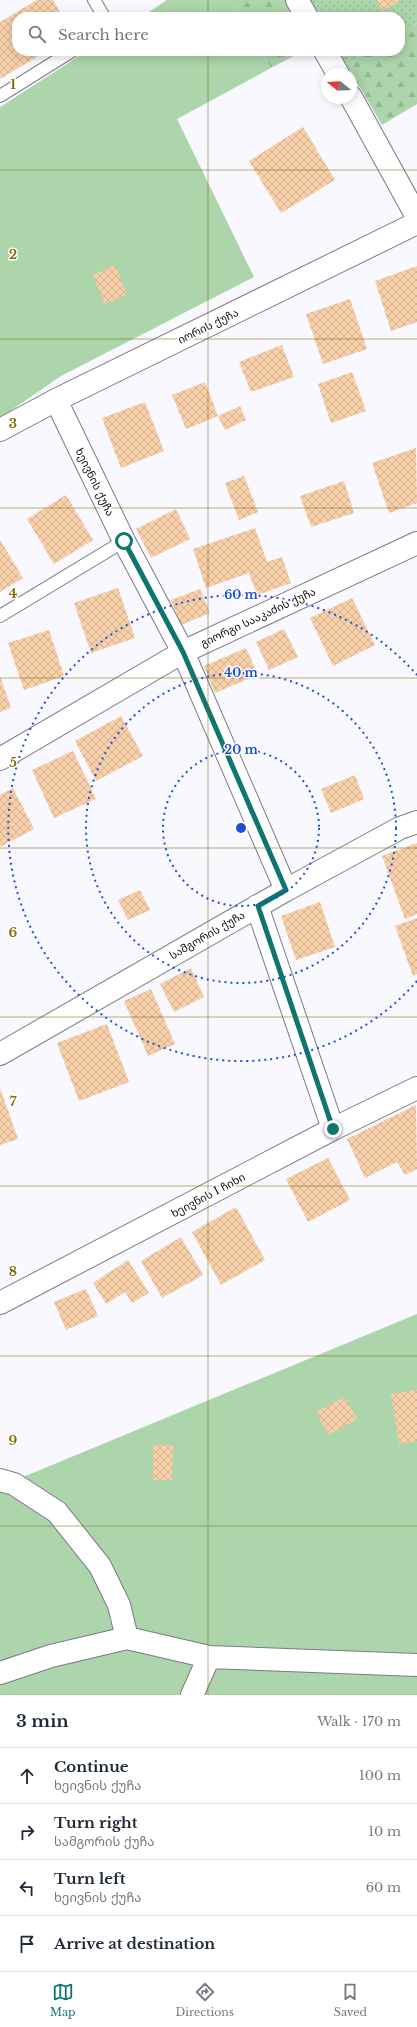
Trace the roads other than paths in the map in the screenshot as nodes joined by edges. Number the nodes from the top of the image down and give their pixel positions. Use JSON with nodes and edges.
{"nodes":[{"id":1,"x":94,"y":0,"type":"edge"},
{"id":2,"x":297,"y":0,"type":"edge"},
{"id":3,"x":101,"y":12,"type":"edge"},
{"id":4,"x":304,"y":12,"type":"edge"},
{"id":5,"x":64,"y":56,"type":"edge"},
{"id":6,"x":329,"y":56,"type":"edge"},
{"id":7,"x":335,"y":68,"type":"edge"},
{"id":8,"x":0,"y":96,"type":"edge"},
{"id":9,"x":355,"y":104,"type":"edge"},
{"id":10,"x":417,"y":217,"type":"edge"},
{"id":11,"x":417,"y":223,"type":"edge"},
{"id":12,"x":56,"y":400,"type":"junction"},
{"id":13,"x":0,"y":430,"type":"edge"},
{"id":14,"x":124,"y":541,"type":"junction"},
{"id":15,"x":417,"y":543,"type":"edge"},
{"id":16,"x":0,"y":616,"type":"edge"},
{"id":17,"x":183,"y":652,"type":"junction"},
{"id":18,"x":0,"y":759,"type":"edge"},
{"id":19,"x":417,"y":822,"type":"edge"},
{"id":20,"x":286,"y":890,"type":"junction"},
{"id":21,"x":258,"y":906,"type":"junction"},
{"id":22,"x":0,"y":1054,"type":"edge"},
{"id":23,"x":417,"y":1088,"type":"edge"},
{"id":24,"x":333,"y":1129,"type":"junction"},
{"id":25,"x":0,"y":1303,"type":"edge"},
{"id":26,"x":0,"y":1480,"type":"edge"},
{"id":27,"x":127,"y":1638,"type":"junction"},
{"id":28,"x":209,"y":1657,"type":"junction"},
{"id":29,"x":417,"y":1665,"type":"edge"},
{"id":30,"x":0,"y":1673,"type":"edge"},
{"id":31,"x":192,"y":1695,"type":"edge"}],
"edges":[{"from":1,"to":3,"type":"lane"},
{"from":2,"to":4,"type":"street"},
{"from":5,"to":8,"type":"lane"},
{"from":6,"to":7,"type":"street"},
{"from":9,"to":10,"type":"street"},
{"from":11,"to":12,"type":"street","name":"იორის ქუჩა"},
{"from":12,"to":13,"type":"street","name":"იორის ქუჩა"},
{"from":12,"to":14,"type":"street","name":"ხეივნის ქუჩა"},
{"from":14,"to":16,"type":"lane"},
{"from":14,"to":17,"type":"street","name":"ხეივნის ქუჩა"},
{"from":15,"to":17,"type":"street","name":"გიორგი სააკაძის ქუჩა"},
{"from":17,"to":18,"type":"street","name":"გიორგი სააკაძის ქუჩა"},
{"from":17,"to":20,"type":"street","name":"ხეივნის ქუჩა"},
{"from":19,"to":20,"type":"street","name":"სამგორის ქუჩა"},
{"from":20,"to":21,"type":"street","name":"სამგორის ქუჩა"},
{"from":21,"to":22,"type":"street","name":"სამგორის ქუჩა"},
{"from":21,"to":24,"type":"street"},
{"from":23,"to":24,"type":"street","name":"ხეივნის I ჩიხი"},
{"from":24,"to":25,"type":"street","name":"ხეივნის I ჩიხი"},
{"from":26,"to":27,"type":"street"},
{"from":27,"to":28,"type":"street"},
{"from":27,"to":30,"type":"street"},
{"from":28,"to":29,"type":"street"},
{"from":28,"to":31,"type":"street"}]}
